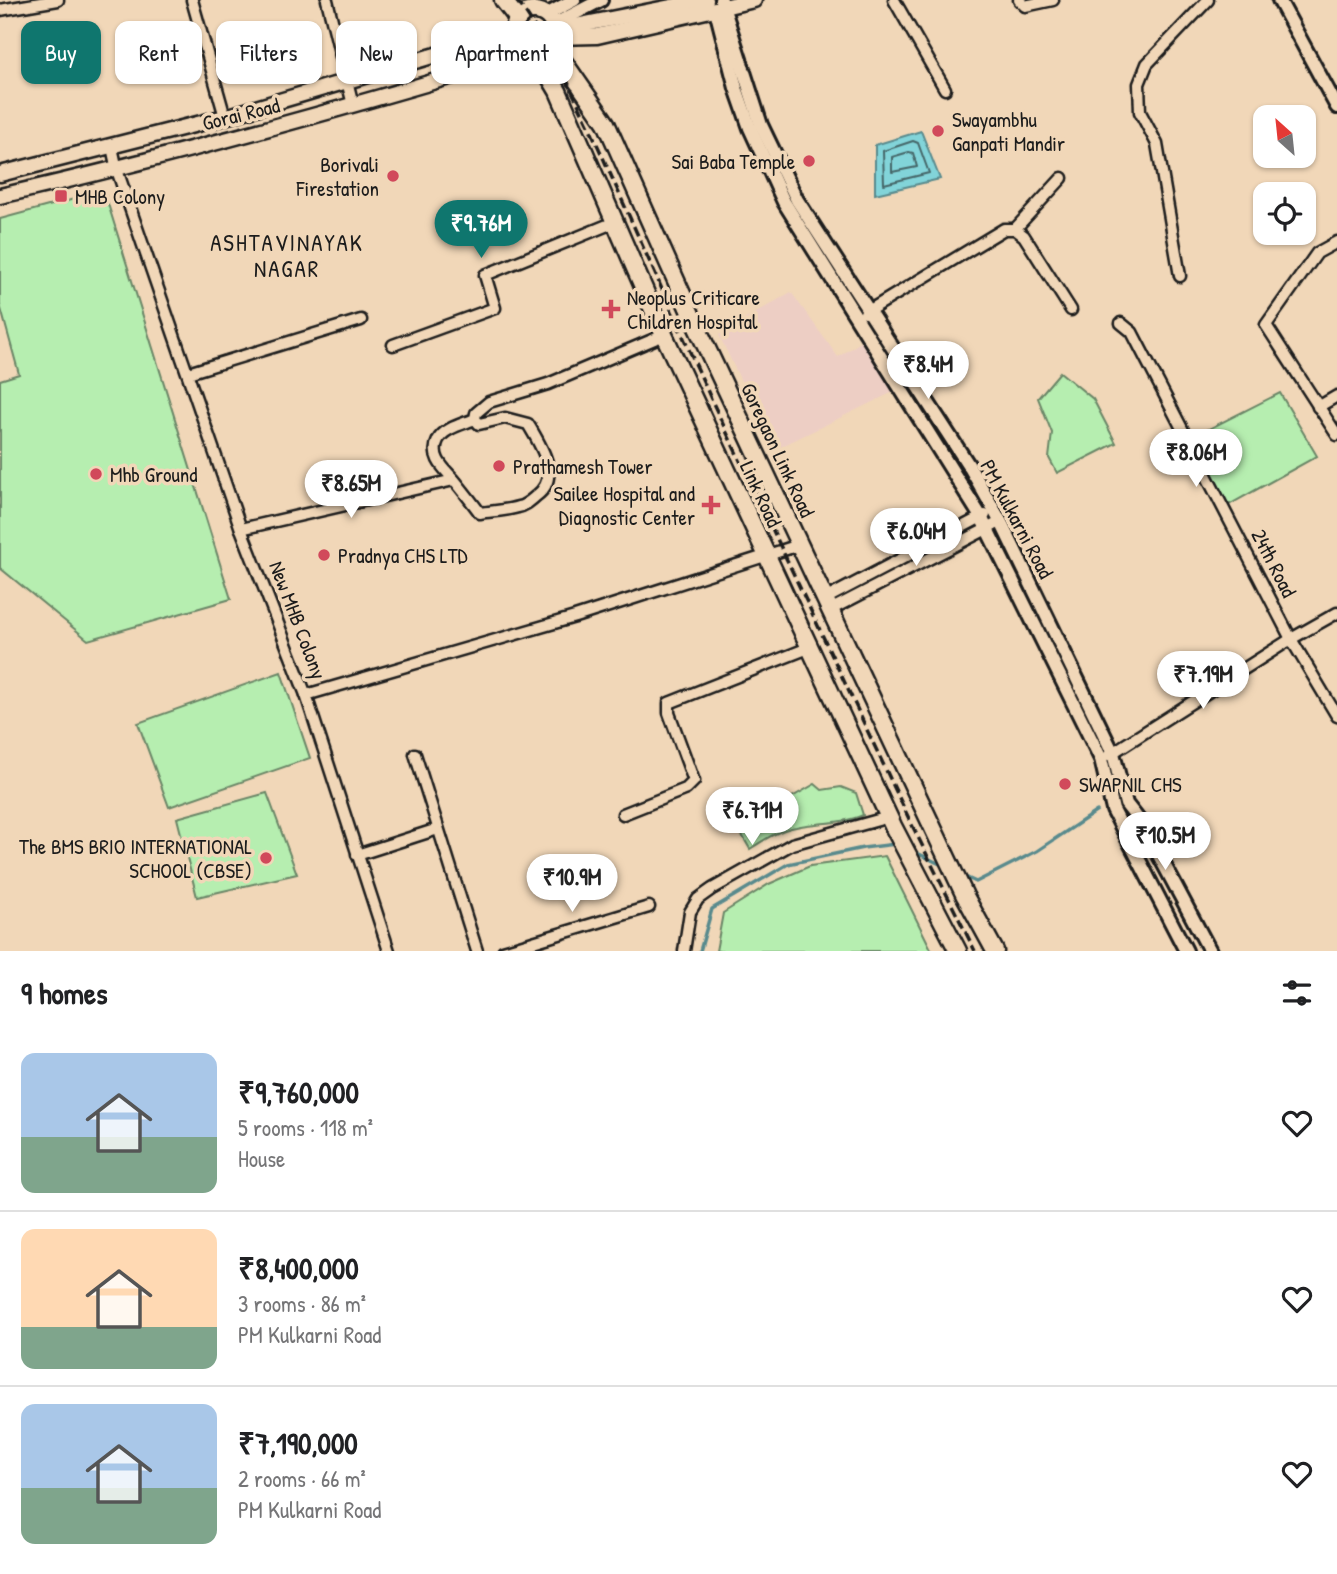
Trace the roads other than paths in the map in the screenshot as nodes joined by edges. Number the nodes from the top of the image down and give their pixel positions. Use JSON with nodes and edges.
{"nodes":[{"id":1,"x":58,"y":0,"type":"edge"},
{"id":2,"x":192,"y":0,"type":"edge"},
{"id":3,"x":327,"y":0,"type":"edge"},
{"id":4,"x":503,"y":0,"type":"edge"},
{"id":5,"x":574,"y":0,"type":"edge"},
{"id":6,"x":601,"y":0,"type":"edge"},
{"id":7,"x":754,"y":0,"type":"edge"},
{"id":8,"x":894,"y":0,"type":"edge"},
{"id":9,"x":1018,"y":0,"type":"edge"},
{"id":10,"x":1053,"y":0,"type":"edge"},
{"id":11,"x":1208,"y":0,"type":"edge"},
{"id":12,"x":1279,"y":0,"type":"edge"},
{"id":13,"x":708,"y":3,"type":"edge"},
{"id":14,"x":0,"y":10,"type":"edge"},
{"id":15,"x":514,"y":21,"type":"edge"},
{"id":16,"x":520,"y":21,"type":"edge"},
{"id":17,"x":544,"y":21,"type":"edge"},
{"id":18,"x":549,"y":21,"type":"edge"},
{"id":19,"x":552,"y":21,"type":"edge"},
{"id":20,"x":563,"y":21,"type":"edge"},
{"id":21,"x":573,"y":30,"type":"edge"},
{"id":22,"x":336,"y":37,"type":"edge"},
{"id":23,"x":573,"y":67,"type":"edge"},
{"id":24,"x":431,"y":83,"type":"edge"},
{"id":25,"x":340,"y":84,"type":"edge"},
{"id":26,"x":348,"y":84,"type":"edge"},
{"id":27,"x":554,"y":84,"type":"edge"},
{"id":28,"x":945,"y":89,"type":"dead end"},
{"id":29,"x":353,"y":106,"type":"junction"},
{"id":30,"x":1337,"y":109,"type":"edge"},
{"id":31,"x":225,"y":117,"type":"junction"},
{"id":32,"x":112,"y":146,"type":"junction"},
{"id":33,"x":117,"y":170,"type":"junction"},
{"id":34,"x":0,"y":174,"type":"edge"},
{"id":35,"x":1062,"y":178,"type":"dead end"},
{"id":36,"x":0,"y":196,"type":"edge"},
{"id":37,"x":615,"y":222,"type":"junction"},
{"id":38,"x":1015,"y":229,"type":"junction"},
{"id":39,"x":1337,"y":242,"type":"edge"},
{"id":40,"x":1180,"y":276,"type":"dead end"},
{"id":41,"x":1071,"y":310,"type":"dead end"},
{"id":42,"x":862,"y":315,"type":"junction"},
{"id":43,"x":361,"y":320,"type":"dead end"},
{"id":44,"x":1121,"y":323,"type":"dead end"},
{"id":45,"x":664,"y":335,"type":"junction"},
{"id":46,"x":393,"y":345,"type":"dead end"},
{"id":47,"x":188,"y":373,"type":"junction"},
{"id":48,"x":1337,"y":396,"type":"edge"},
{"id":49,"x":1318,"y":407,"type":"junction"},
{"id":50,"x":475,"y":419,"type":"junction"},
{"id":51,"x":1337,"y":435,"type":"edge"},
{"id":52,"x":454,"y":480,"type":"junction"},
{"id":53,"x":997,"y":516,"type":"junction"},
{"id":54,"x":984,"y":523,"type":"junction"},
{"id":55,"x":241,"y":529,"type":"junction"},
{"id":56,"x":799,"y":545,"type":"junction"},
{"id":57,"x":767,"y":556,"type":"junction"},
{"id":58,"x":827,"y":604,"type":"junction"},
{"id":59,"x":1337,"y":613,"type":"edge"},
{"id":60,"x":1291,"y":639,"type":"junction"},
{"id":61,"x":811,"y":647,"type":"junction"},
{"id":62,"x":306,"y":695,"type":"junction"},
{"id":63,"x":1337,"y":716,"type":"edge"},
{"id":64,"x":1113,"y":753,"type":"junction"},
{"id":65,"x":415,"y":754,"type":"dead end"},
{"id":66,"x":1101,"y":759,"type":"junction"},
{"id":67,"x":623,"y":814,"type":"dead end"},
{"id":68,"x":891,"y":821,"type":"junction"},
{"id":69,"x":438,"y":829,"type":"junction"},
{"id":70,"x":358,"y":855,"type":"junction"},
{"id":71,"x":649,"y":907,"type":"dead end"},
{"id":72,"x":389,"y":951,"type":"edge"},
{"id":73,"x":477,"y":951,"type":"edge"},
{"id":74,"x":503,"y":951,"type":"edge"},
{"id":75,"x":684,"y":951,"type":"edge"},
{"id":76,"x":958,"y":951,"type":"edge"},
{"id":77,"x":995,"y":951,"type":"edge"},
{"id":78,"x":1186,"y":951,"type":"edge"},
{"id":79,"x":1210,"y":951,"type":"edge"}],
"edges":[{"from":1,"to":14,"type":"street"},
{"from":2,"to":31,"type":"street"},
{"from":3,"to":22,"type":"street"},
{"from":4,"to":15,"type":"main road"},
{"from":5,"to":18,"type":"street"},
{"from":6,"to":19,"type":"street"},
{"from":7,"to":13,"type":"main road"},
{"from":8,"to":28,"type":"street"},
{"from":9,"to":10,"type":"street"},
{"from":11,"to":40,"type":"street"},
{"from":12,"to":30,"type":"street"},
{"from":13,"to":20,"type":"main road"},
{"from":13,"to":21,"type":"main road"},
{"from":13,"to":42,"type":"street","name":"PM Kulkarni Road"},
{"from":16,"to":17,"type":"main road"},
{"from":23,"to":56,"type":"main road","name":"Goregaon Link Road"},
{"from":24,"to":29,"type":"main road","name":"Gorai Road"},
{"from":25,"to":31,"type":"main road","name":"Gorai Road"},
{"from":26,"to":29,"type":"street"},
{"from":27,"to":37,"type":"main road","name":"Link Road"},
{"from":29,"to":33,"type":"main road","name":"Gorai Road"},
{"from":31,"to":32,"type":"main road","name":"Gorai Road"},
{"from":32,"to":33,"type":"street","name":"New MHB Colony"},
{"from":32,"to":34,"type":"main road","name":"Gorai Road"},
{"from":33,"to":36,"type":"main road","name":"Gorai Road"},
{"from":33,"to":47,"type":"street","name":"New MHB Colony"},
{"from":35,"to":38,"type":"street"},
{"from":37,"to":45,"type":"main road","name":"Link Road"},
{"from":37,"to":46,"type":"street"},
{"from":38,"to":41,"type":"street"},
{"from":38,"to":42,"type":"street"},
{"from":39,"to":49,"type":"street"},
{"from":42,"to":53,"type":"street","name":"PM Kulkarni Road"},
{"from":42,"to":54,"type":"street","name":"PM Kulkarni Road"},
{"from":43,"to":47,"type":"street"},
{"from":44,"to":60,"type":"street","name":"24th Road"},
{"from":45,"to":50,"type":"street"},
{"from":45,"to":57,"type":"main road","name":"Link Road"},
{"from":47,"to":55,"type":"street","name":"New MHB Colony"},
{"from":48,"to":49,"type":"street"},
{"from":49,"to":51,"type":"street"},
{"from":50,"to":52,"type":"street"},
{"from":50,"to":52,"type":"street"},
{"from":52,"to":55,"type":"street"},
{"from":53,"to":54,"type":"street"},
{"from":53,"to":64,"type":"street","name":"PM Kulkarni Road"},
{"from":54,"to":58,"type":"street"},
{"from":54,"to":66,"type":"street","name":"PM Kulkarni Road"},
{"from":55,"to":62,"type":"street","name":"New MHB Colony"},
{"from":56,"to":57,"type":"street"},
{"from":56,"to":58,"type":"main road","name":"Goregaon Link Road"},
{"from":57,"to":61,"type":"main road","name":"Link Road"},
{"from":57,"to":62,"type":"street"},
{"from":58,"to":77,"type":"main road","name":"Goregaon Link Road"},
{"from":59,"to":60,"type":"street"},
{"from":60,"to":63,"type":"street","name":"24th Road"},
{"from":60,"to":64,"type":"street"},
{"from":61,"to":67,"type":"street"},
{"from":61,"to":68,"type":"main road","name":"Link Road"},
{"from":62,"to":70,"type":"street","name":"New MHB Colony"},
{"from":64,"to":66,"type":"street"},
{"from":64,"to":79,"type":"street","name":"PM Kulkarni Road"},
{"from":65,"to":69,"type":"street"},
{"from":66,"to":78,"type":"street","name":"PM Kulkarni Road"},
{"from":68,"to":75,"type":"street"},
{"from":68,"to":76,"type":"main road","name":"Link Road"},
{"from":69,"to":70,"type":"street"},
{"from":69,"to":73,"type":"street"},
{"from":70,"to":72,"type":"street","name":"New MHB Colony"},
{"from":71,"to":74,"type":"street"}]}
